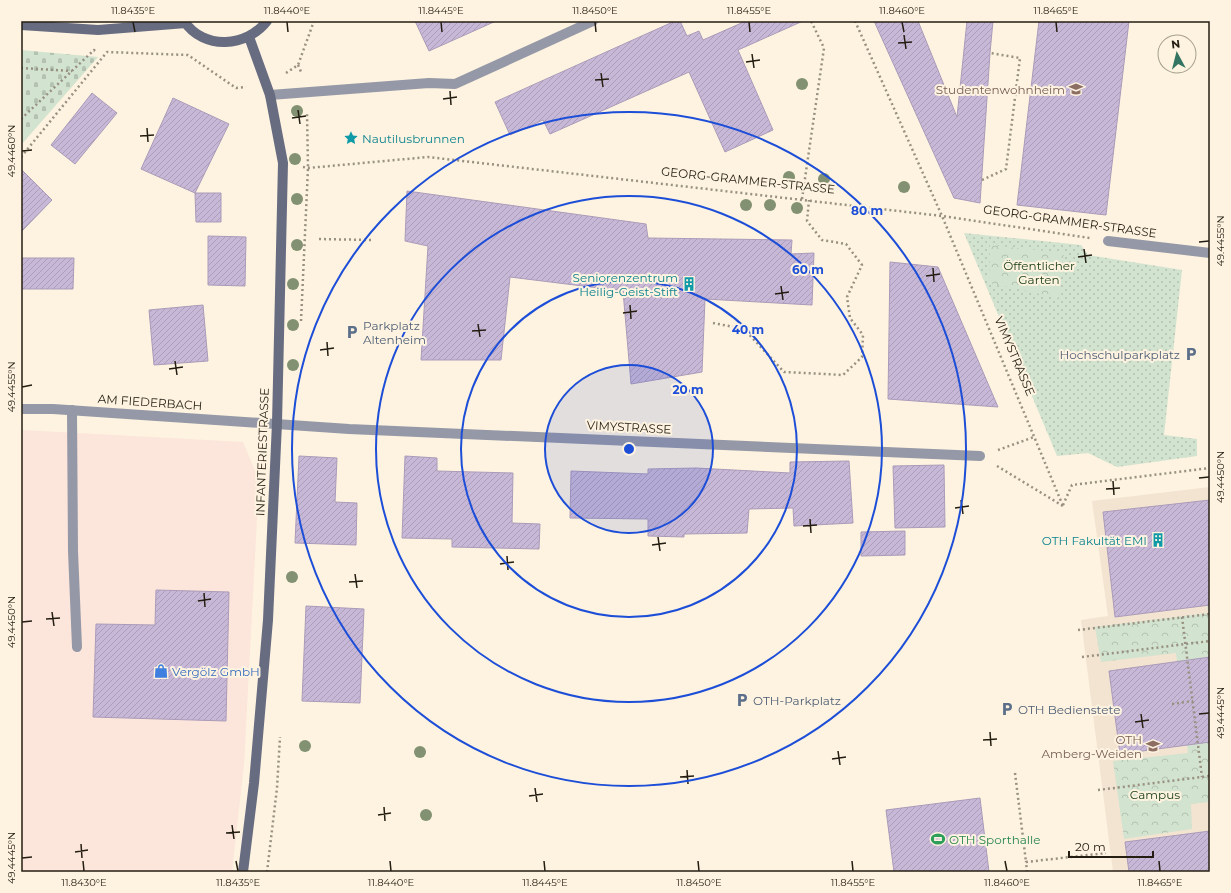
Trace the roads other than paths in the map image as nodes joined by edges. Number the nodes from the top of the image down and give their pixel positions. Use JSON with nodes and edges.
{"nodes":[{"id":1,"x":267,"y":21,"type":"edge"},
{"id":2,"x":592,"y":21,"type":"edge"},
{"id":3,"x":185,"y":22,"type":"edge"},
{"id":4,"x":21,"y":24,"type":"edge"},
{"id":5,"x":249,"y":37,"type":"junction"},
{"id":6,"x":270,"y":95,"type":"junction"},
{"id":7,"x":1108,"y":241,"type":"road end"},
{"id":8,"x":1210,"y":253,"type":"edge"},
{"id":9,"x":21,"y":409,"type":"edge"},
{"id":10,"x":72,"y":410,"type":"junction"},
{"id":11,"x":276,"y":423,"type":"junction"},
{"id":12,"x":980,"y":456,"type":"road end"},
{"id":13,"x":77,"y":647,"type":"dead end"},
{"id":14,"x":244,"y":872,"type":"edge"}],
"edges":[{"from":1,"to":5,"type":"street"},
{"from":2,"to":6,"type":"street"},
{"from":3,"to":4,"type":"street"},
{"from":3,"to":5,"type":"street"},
{"from":5,"to":6,"type":"street","name":"INFANTERIESTRASSE"},
{"from":6,"to":11,"type":"street","name":"INFANTERIESTRASSE"},
{"from":7,"to":8,"type":"street","name":"GEORG-GRAMMER-STRASSE"},
{"from":9,"to":10,"type":"street","name":"AM FIEDERBACH"},
{"from":10,"to":11,"type":"street","name":"AM FIEDERBACH"},
{"from":10,"to":13,"type":"street"},
{"from":11,"to":12,"type":"street","name":"VIMYSTRASSE"},
{"from":11,"to":14,"type":"street","name":"INFANTERIESTRASSE"}]}
